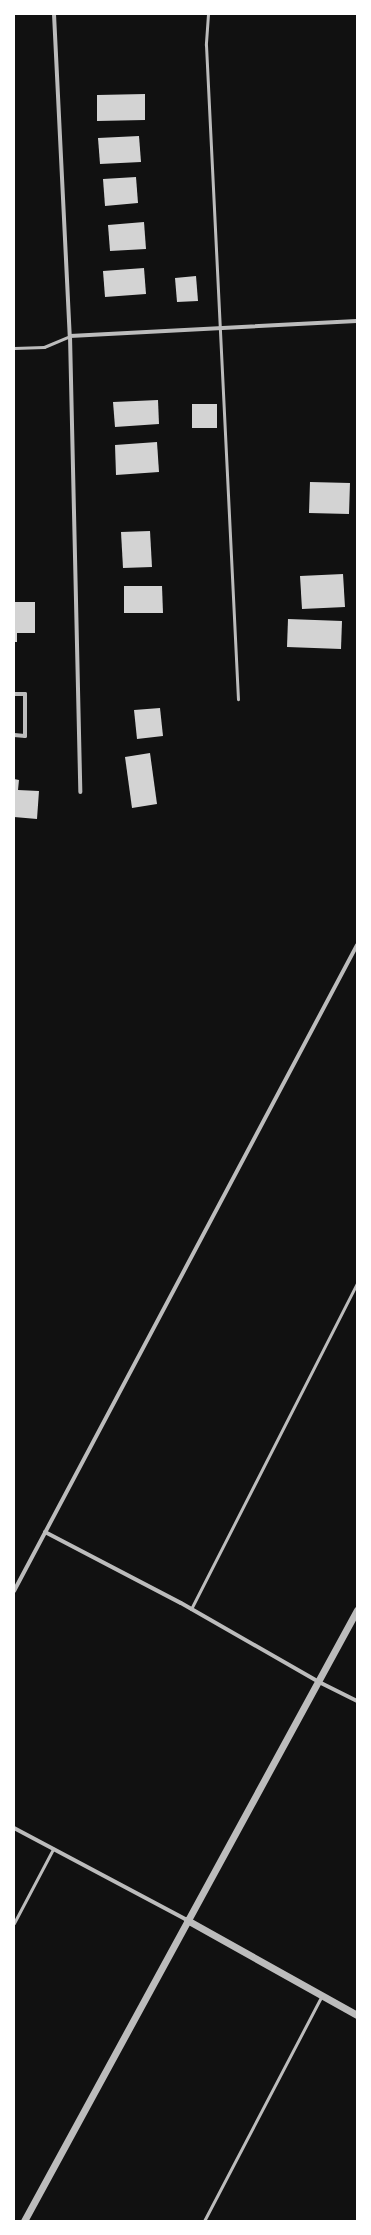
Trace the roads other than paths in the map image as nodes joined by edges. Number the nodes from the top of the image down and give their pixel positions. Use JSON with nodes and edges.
{"nodes":[{"id":1,"x":54,"y":14,"type":"edge"},
{"id":2,"x":208,"y":14,"type":"edge"},
{"id":3,"x":357,"y":322,"type":"edge"},
{"id":4,"x":221,"y":328,"type":"junction"},
{"id":5,"x":70,"y":336,"type":"junction"},
{"id":6,"x":14,"y":348,"type":"edge"},
{"id":7,"x":14,"y":694,"type":"edge"},
{"id":8,"x":238,"y":699,"type":"dead end"},
{"id":9,"x":14,"y":735,"type":"edge"},
{"id":10,"x":80,"y":792,"type":"dead end"},
{"id":11,"x":357,"y":945,"type":"edge"},
{"id":12,"x":357,"y":1283,"type":"edge"},
{"id":13,"x":45,"y":1532,"type":"junction"},
{"id":14,"x":14,"y":1591,"type":"edge"},
{"id":15,"x":191,"y":1610,"type":"junction"},
{"id":16,"x":357,"y":1610,"type":"edge"},
{"id":17,"x":319,"y":1682,"type":"junction"},
{"id":18,"x":357,"y":1701,"type":"edge"},
{"id":19,"x":14,"y":1828,"type":"edge"},
{"id":20,"x":53,"y":1849,"type":"junction"},
{"id":21,"x":187,"y":1920,"type":"junction"},
{"id":22,"x":14,"y":1923,"type":"edge"},
{"id":23,"x":322,"y":1996,"type":"junction"},
{"id":24,"x":357,"y":2015,"type":"edge"},
{"id":25,"x":24,"y":2221,"type":"edge"},
{"id":26,"x":204,"y":2221,"type":"edge"}],
"edges":[{"from":1,"to":5,"type":"street"},
{"from":2,"to":4,"type":"lane"},
{"from":3,"to":4,"type":"street"},
{"from":4,"to":5,"type":"street"},
{"from":4,"to":8,"type":"lane"},
{"from":5,"to":6,"type":"lane"},
{"from":5,"to":10,"type":"street"},
{"from":7,"to":9,"type":"street"},
{"from":11,"to":13,"type":"street"},
{"from":12,"to":15,"type":"lane"},
{"from":13,"to":14,"type":"street"},
{"from":13,"to":15,"type":"street"},
{"from":15,"to":17,"type":"street"},
{"from":16,"to":17,"type":"street"},
{"from":17,"to":18,"type":"street"},
{"from":17,"to":21,"type":"street"},
{"from":19,"to":20,"type":"street"},
{"from":20,"to":21,"type":"street"},
{"from":20,"to":22,"type":"lane"},
{"from":21,"to":23,"type":"street"},
{"from":21,"to":25,"type":"street"},
{"from":23,"to":24,"type":"street"},
{"from":23,"to":26,"type":"lane"}]}
